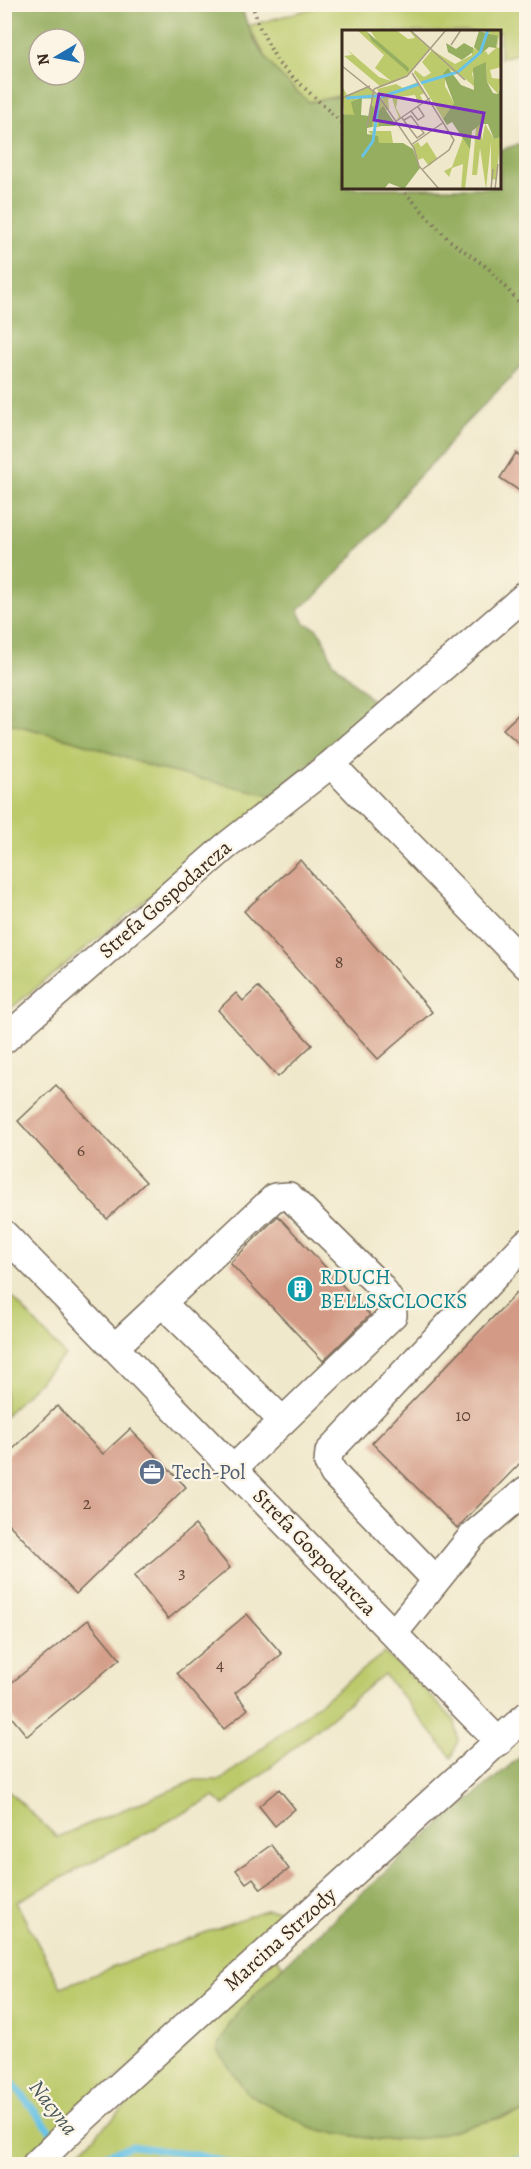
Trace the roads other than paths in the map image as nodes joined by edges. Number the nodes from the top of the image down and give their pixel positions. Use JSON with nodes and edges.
{"nodes":[{"id":1,"x":526,"y":595,"type":"edge"},
{"id":2,"x":331,"y":764,"type":"junction"},
{"id":3,"x":526,"y":965,"type":"edge"},
{"id":4,"x":4,"y":1040,"type":"edge"},
{"id":5,"x":4,"y":1234,"type":"edge"},
{"id":6,"x":526,"y":1243,"type":"edge"},
{"id":7,"x":162,"y":1303,"type":"junction"},
{"id":8,"x":115,"y":1347,"type":"junction"},
{"id":9,"x":283,"y":1421,"type":"junction"},
{"id":10,"x":233,"y":1469,"type":"junction"},
{"id":11,"x":526,"y":1490,"type":"edge"},
{"id":12,"x":436,"y":1580,"type":"junction"},
{"id":13,"x":394,"y":1634,"type":"junction"},
{"id":14,"x":526,"y":1716,"type":"edge"},
{"id":15,"x":499,"y":1742,"type":"junction"},
{"id":16,"x":40,"y":2160,"type":"edge"}],
"edges":[{"from":1,"to":2,"type":"street","name":"Strefa Gospodarcza"},
{"from":2,"to":3,"type":"street"},
{"from":2,"to":4,"type":"street","name":"Strefa Gospodarcza"},
{"from":5,"to":8,"type":"street","name":"Strefa Gospodarcza"},
{"from":6,"to":12,"type":"street"},
{"from":7,"to":8,"type":"street"},
{"from":7,"to":9,"type":"street"},
{"from":7,"to":9,"type":"street"},
{"from":8,"to":10,"type":"street","name":"Strefa Gospodarcza"},
{"from":9,"to":10,"type":"street"},
{"from":10,"to":13,"type":"street","name":"Strefa Gospodarcza"},
{"from":11,"to":12,"type":"street"},
{"from":12,"to":13,"type":"street"},
{"from":13,"to":15,"type":"street","name":"Strefa Gospodarcza"},
{"from":14,"to":15,"type":"street","name":"Marcina Strzody"},
{"from":15,"to":16,"type":"street","name":"Marcina Strzody"}]}
